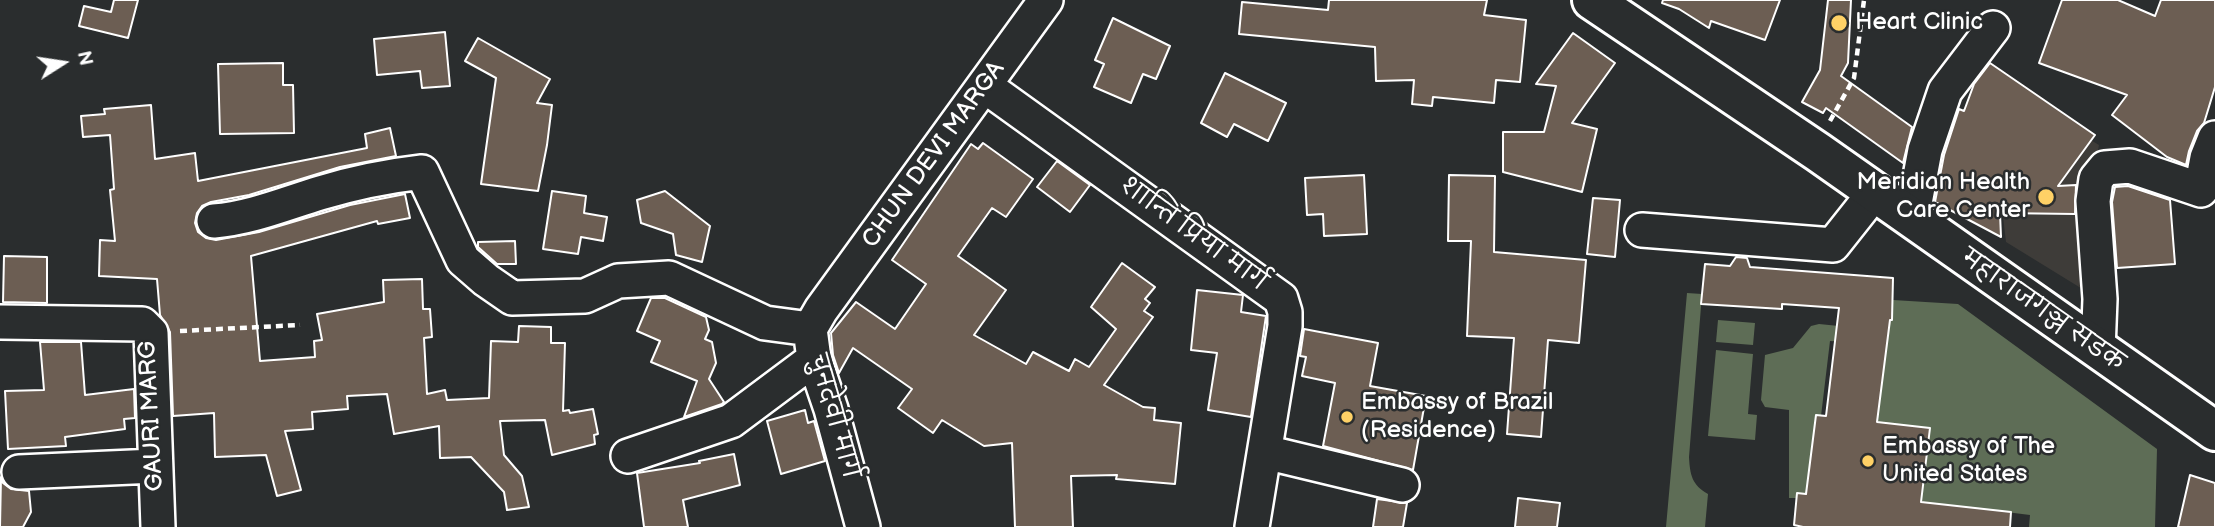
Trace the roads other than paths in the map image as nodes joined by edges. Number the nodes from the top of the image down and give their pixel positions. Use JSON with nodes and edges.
{"nodes":[{"id":1,"x":1046,"y":0,"type":"edge"},
{"id":2,"x":1592,"y":0,"type":"edge"},
{"id":3,"x":1993,"y":28,"type":"dead end"},
{"id":4,"x":985,"y":86,"type":"junction"},
{"id":5,"x":2212,"y":151,"type":"edge"},
{"id":6,"x":1875,"y":192,"type":"junction"},
{"id":7,"x":1912,"y":219,"type":"junction"},
{"id":8,"x":214,"y":221,"type":"dead end"},
{"id":9,"x":1642,"y":230,"type":"dead end"},
{"id":10,"x":0,"y":322,"type":"edge"},
{"id":11,"x":815,"y":333,"type":"junction"},
{"id":12,"x":2098,"y":350,"type":"junction"},
{"id":13,"x":2215,"y":431,"type":"edge"},
{"id":14,"x":1265,"y":452,"type":"junction"},
{"id":15,"x":628,"y":456,"type":"dead end"},
{"id":16,"x":155,"y":466,"type":"junction"},
{"id":17,"x":19,"y":472,"type":"dead end"},
{"id":18,"x":1402,"y":485,"type":"dead end"},
{"id":19,"x":158,"y":527,"type":"edge"},
{"id":20,"x":863,"y":527,"type":"edge"},
{"id":21,"x":1252,"y":527,"type":"edge"}],
"edges":[{"from":1,"to":4,"type":"street","name":"CHUN DEVI MARGA"},
{"from":2,"to":6,"type":"main road","name":"महाराजगञ्ज सडक"},
{"from":3,"to":7,"type":"street"},
{"from":4,"to":11,"type":"street","name":"CHUN DEVI MARGA"},
{"from":4,"to":14,"type":"street","name":"शान्ति प्रिया मार्ग"},
{"from":5,"to":12,"type":"street"},
{"from":6,"to":7,"type":"main road","name":"महाराजगञ्ज सडक"},
{"from":6,"to":9,"type":"street"},
{"from":7,"to":12,"type":"main road","name":"महाराजगञ्ज सडक"},
{"from":8,"to":11,"type":"street"},
{"from":10,"to":16,"type":"street","name":"GAURI MARG"},
{"from":11,"to":15,"type":"street","name":"CHUN DEVI MARGA"},
{"from":11,"to":20,"type":"street","name":"चुनदेवी मार्ग"},
{"from":12,"to":13,"type":"main road","name":"महाराजगञ्ज सडक"},
{"from":14,"to":18,"type":"street"},
{"from":14,"to":21,"type":"street","name":"शान्ति प्रिया मार्ग"},
{"from":16,"to":17,"type":"street"},
{"from":16,"to":19,"type":"street","name":"GAURI MARG"}]}
